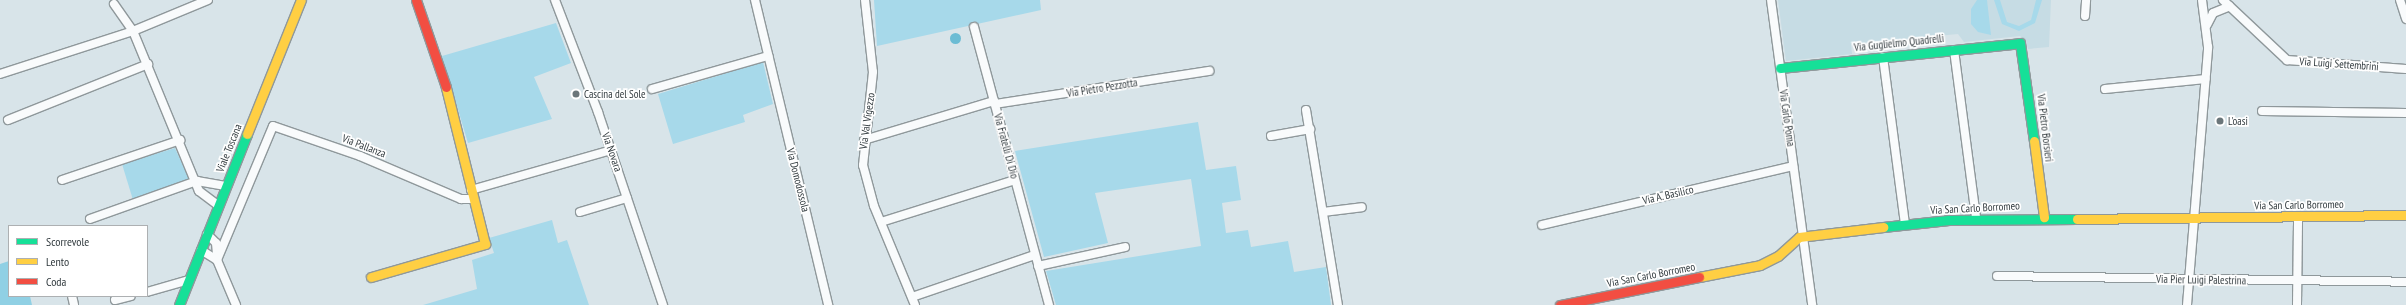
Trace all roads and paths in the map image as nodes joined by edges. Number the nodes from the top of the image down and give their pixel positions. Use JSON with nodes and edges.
{"nodes":[{"id":1,"x":208,"y":0,"type":"edge"},
{"id":2,"x":301,"y":0,"type":"edge"},
{"id":3,"x":416,"y":0,"type":"edge"},
{"id":4,"x":556,"y":0,"type":"edge"},
{"id":5,"x":755,"y":0,"type":"edge"},
{"id":6,"x":865,"y":0,"type":"edge"},
{"id":7,"x":1771,"y":0,"type":"edge"},
{"id":8,"x":2086,"y":0,"type":"edge"},
{"id":9,"x":2202,"y":0,"type":"edge"},
{"id":10,"x":2400,"y":0,"type":"edge"},
{"id":11,"x":2226,"y":3,"type":"edge"},
{"id":12,"x":114,"y":4,"type":"dead end"},
{"id":13,"x":2085,"y":16,"type":"dead end"},
{"id":14,"x":2406,"y":19,"type":"edge"},
{"id":15,"x":2207,"y":25,"type":"junction"},
{"id":16,"x":974,"y":27,"type":"dead end"},
{"id":17,"x":133,"y":31,"type":"junction"},
{"id":18,"x":2020,"y":43,"type":"joint"},
{"id":19,"x":1954,"y":50,"type":"junction"},
{"id":20,"x":768,"y":56,"type":"junction"},
{"id":21,"x":1883,"y":57,"type":"junction"},
{"id":22,"x":148,"y":64,"type":"junction"},
{"id":23,"x":1780,"y":68,"type":"junction"},
{"id":24,"x":2406,"y":69,"type":"edge"},
{"id":25,"x":1209,"y":71,"type":"dead end"},
{"id":26,"x":0,"y":74,"type":"edge"},
{"id":27,"x":2206,"y":79,"type":"junction"},
{"id":28,"x":652,"y":89,"type":"dead end"},
{"id":29,"x":2105,"y":89,"type":"dead end"},
{"id":30,"x":994,"y":102,"type":"junction"},
{"id":31,"x":1306,"y":110,"type":"dead end"},
{"id":32,"x":2262,"y":111,"type":"dead end"},
{"id":33,"x":2406,"y":113,"type":"edge"},
{"id":34,"x":8,"y":120,"type":"dead end"},
{"id":35,"x":1310,"y":130,"type":"junction"},
{"id":36,"x":1272,"y":136,"type":"dead end"},
{"id":37,"x":180,"y":140,"type":"junction"},
{"id":38,"x":864,"y":140,"type":"junction"},
{"id":39,"x":611,"y":150,"type":"junction"},
{"id":40,"x":1793,"y":166,"type":"junction"},
{"id":41,"x":62,"y":180,"type":"dead end"},
{"id":42,"x":1015,"y":180,"type":"junction"},
{"id":43,"x":197,"y":181,"type":"junction"},
{"id":44,"x":226,"y":186,"type":"junction"},
{"id":45,"x":470,"y":190,"type":"junction"},
{"id":46,"x":627,"y":198,"type":"junction"},
{"id":47,"x":472,"y":199,"type":"junction"},
{"id":48,"x":219,"y":206,"type":"junction"},
{"id":49,"x":1362,"y":207,"type":"dead end"},
{"id":50,"x":580,"y":212,"type":"dead end"},
{"id":51,"x":1323,"y":212,"type":"junction"},
{"id":52,"x":2406,"y":215,"type":"edge"},
{"id":53,"x":2044,"y":217,"type":"junction"},
{"id":54,"x":2195,"y":217,"type":"junction"},
{"id":55,"x":1976,"y":218,"type":"junction"},
{"id":56,"x":90,"y":219,"type":"dead end"},
{"id":57,"x":2298,"y":219,"type":"junction"},
{"id":58,"x":881,"y":222,"type":"junction"},
{"id":59,"x":1542,"y":225,"type":"dead end"},
{"id":60,"x":1905,"y":225,"type":"junction"},
{"id":61,"x":207,"y":234,"type":"junction"},
{"id":62,"x":1802,"y":236,"type":"junction"},
{"id":63,"x":1126,"y":247,"type":"dead end"},
{"id":64,"x":201,"y":250,"type":"junction"},
{"id":65,"x":1035,"y":255,"type":"junction"},
{"id":66,"x":217,"y":260,"type":"junction"},
{"id":67,"x":1038,"y":266,"type":"junction"},
{"id":68,"x":1997,"y":276,"type":"dead end"},
{"id":69,"x":371,"y":277,"type":"dead end"},
{"id":70,"x":188,"y":280,"type":"junction"},
{"id":71,"x":2189,"y":280,"type":"junction"},
{"id":72,"x":2297,"y":281,"type":"junction"},
{"id":73,"x":2406,"y":282,"type":"edge"},
{"id":74,"x":148,"y":292,"type":"edge"},
{"id":75,"x":127,"y":297,"type":"edge"},
{"id":76,"x":912,"y":297,"type":"junction"},
{"id":77,"x":116,"y":300,"type":"dead end"},
{"id":78,"x":179,"y":305,"type":"edge"},
{"id":79,"x":236,"y":305,"type":"edge"},
{"id":80,"x":663,"y":305,"type":"edge"},
{"id":81,"x":828,"y":305,"type":"edge"},
{"id":82,"x":915,"y":305,"type":"edge"},
{"id":83,"x":1048,"y":305,"type":"edge"},
{"id":84,"x":1338,"y":305,"type":"edge"},
{"id":85,"x":1560,"y":305,"type":"edge"},
{"id":86,"x":1812,"y":305,"type":"edge"},
{"id":87,"x":2187,"y":305,"type":"edge"},
{"id":88,"x":2297,"y":305,"type":"edge"}],
"edges":[{"from":1,"to":17,"type":"street"},
{"from":2,"to":44,"type":"street","name":"Viale Toscana"},
{"from":3,"to":45,"type":"street"},
{"from":4,"to":39,"type":"street","name":"Via Novara"},
{"from":5,"to":20,"type":"street","name":"Via Domodossola"},
{"from":6,"to":38,"type":"street","name":"Via Val Vigezzo"},
{"from":7,"to":23,"type":"street","name":"Via Carlo Poma"},
{"from":8,"to":13,"type":"street"},
{"from":9,"to":15,"type":"street"},
{"from":10,"to":14,"type":"street"},
{"from":11,"to":15,"type":"street"},
{"from":11,"to":24,"type":"street","name":"Via Luigi Settembrini"},
{"from":12,"to":17,"type":"street"},
{"from":15,"to":27,"type":"street"},
{"from":16,"to":30,"type":"street","name":"Via Fratelli Di Dio"},
{"from":17,"to":22,"type":"street"},
{"from":17,"to":26,"type":"street"},
{"from":18,"to":19,"type":"street","name":"Via Guglielmo Quadrelli"},
{"from":18,"to":53,"type":"street","name":"Via Pietro Borsieri"},
{"from":19,"to":21,"type":"street","name":"Via Guglielmo Quadrelli"},
{"from":19,"to":55,"type":"street"},
{"from":20,"to":28,"type":"street"},
{"from":20,"to":81,"type":"street","name":"Via Domodossola"},
{"from":21,"to":23,"type":"street","name":"Via Guglielmo Quadrelli"},
{"from":21,"to":60,"type":"street"},
{"from":22,"to":34,"type":"street"},
{"from":22,"to":37,"type":"street"},
{"from":23,"to":40,"type":"street","name":"Via Carlo Poma"},
{"from":25,"to":30,"type":"street","name":"Via Pietro Pezzotta"},
{"from":27,"to":29,"type":"street"},
{"from":27,"to":54,"type":"street"},
{"from":30,"to":38,"type":"street","name":"Via Pietro Pezzotta"},
{"from":30,"to":42,"type":"street","name":"Via Fratelli Di Dio"},
{"from":31,"to":35,"type":"street"},
{"from":32,"to":33,"type":"street"},
{"from":35,"to":36,"type":"street"},
{"from":35,"to":51,"type":"street"},
{"from":37,"to":41,"type":"street"},
{"from":37,"to":43,"type":"street"},
{"from":38,"to":58,"type":"street","name":"Via Val Vigezzo"},
{"from":39,"to":45,"type":"street"},
{"from":39,"to":46,"type":"street","name":"Via Novara"},
{"from":40,"to":59,"type":"street","name":"Via A. Basilico"},
{"from":40,"to":62,"type":"street","name":"Via Carlo Poma"},
{"from":42,"to":58,"type":"street"},
{"from":42,"to":65,"type":"street","name":"Via Fratelli Di Dio"},
{"from":43,"to":44,"type":"street"},
{"from":43,"to":48,"type":"street"},
{"from":43,"to":56,"type":"street"},
{"from":44,"to":48,"type":"street","name":"Viale Toscana"},
{"from":45,"to":47,"type":"street"},
{"from":46,"to":50,"type":"street"},
{"from":46,"to":80,"type":"street","name":"Via Novara"},
{"from":47,"to":66,"type":"street","name":"Via Pallanza"},
{"from":47,"to":69,"type":"street"},
{"from":48,"to":61,"type":"street","name":"Viale Toscana"},
{"from":49,"to":51,"type":"street"},
{"from":51,"to":84,"type":"street"},
{"from":52,"to":57,"type":"street","name":"Via San Carlo Borromeo"},
{"from":53,"to":54,"type":"street","name":"Via San Carlo Borromeo"},
{"from":53,"to":55,"type":"street","name":"Via San Carlo Borromeo"},
{"from":54,"to":57,"type":"street","name":"Via San Carlo Borromeo"},
{"from":54,"to":71,"type":"street"},
{"from":55,"to":60,"type":"street","name":"Via San Carlo Borromeo"},
{"from":57,"to":72,"type":"street"},
{"from":58,"to":76,"type":"street","name":"Via Val Vigezzo"},
{"from":60,"to":62,"type":"street","name":"Via San Carlo Borromeo"},
{"from":61,"to":64,"type":"street","name":"Viale Toscana"},
{"from":61,"to":66,"type":"street"},
{"from":62,"to":85,"type":"street","name":"Via San Carlo Borromeo"},
{"from":62,"to":86,"type":"street","name":"Via Carlo Poma"},
{"from":63,"to":67,"type":"street"},
{"from":64,"to":66,"type":"street"},
{"from":64,"to":70,"type":"street","name":"Viale Toscana"},
{"from":65,"to":67,"type":"street","name":"Via Fratelli Di Dio"},
{"from":65,"to":76,"type":"street"},
{"from":66,"to":79,"type":"street"},
{"from":67,"to":83,"type":"street","name":"Via Fratelli Di Dio"},
{"from":68,"to":71,"type":"street","name":"Via Pier Luigi Palestrina"},
{"from":70,"to":74,"type":"street"},
{"from":70,"to":78,"type":"street","name":"Viale Toscana"},
{"from":71,"to":72,"type":"street","name":"Via Pier Luigi Palestrina"},
{"from":71,"to":87,"type":"street"},
{"from":72,"to":73,"type":"street","name":"Via Pier Luigi Palestrina"},
{"from":72,"to":88,"type":"street"},
{"from":75,"to":77,"type":"street"},
{"from":76,"to":82,"type":"street","name":"Via Val Vigezzo"}]}
